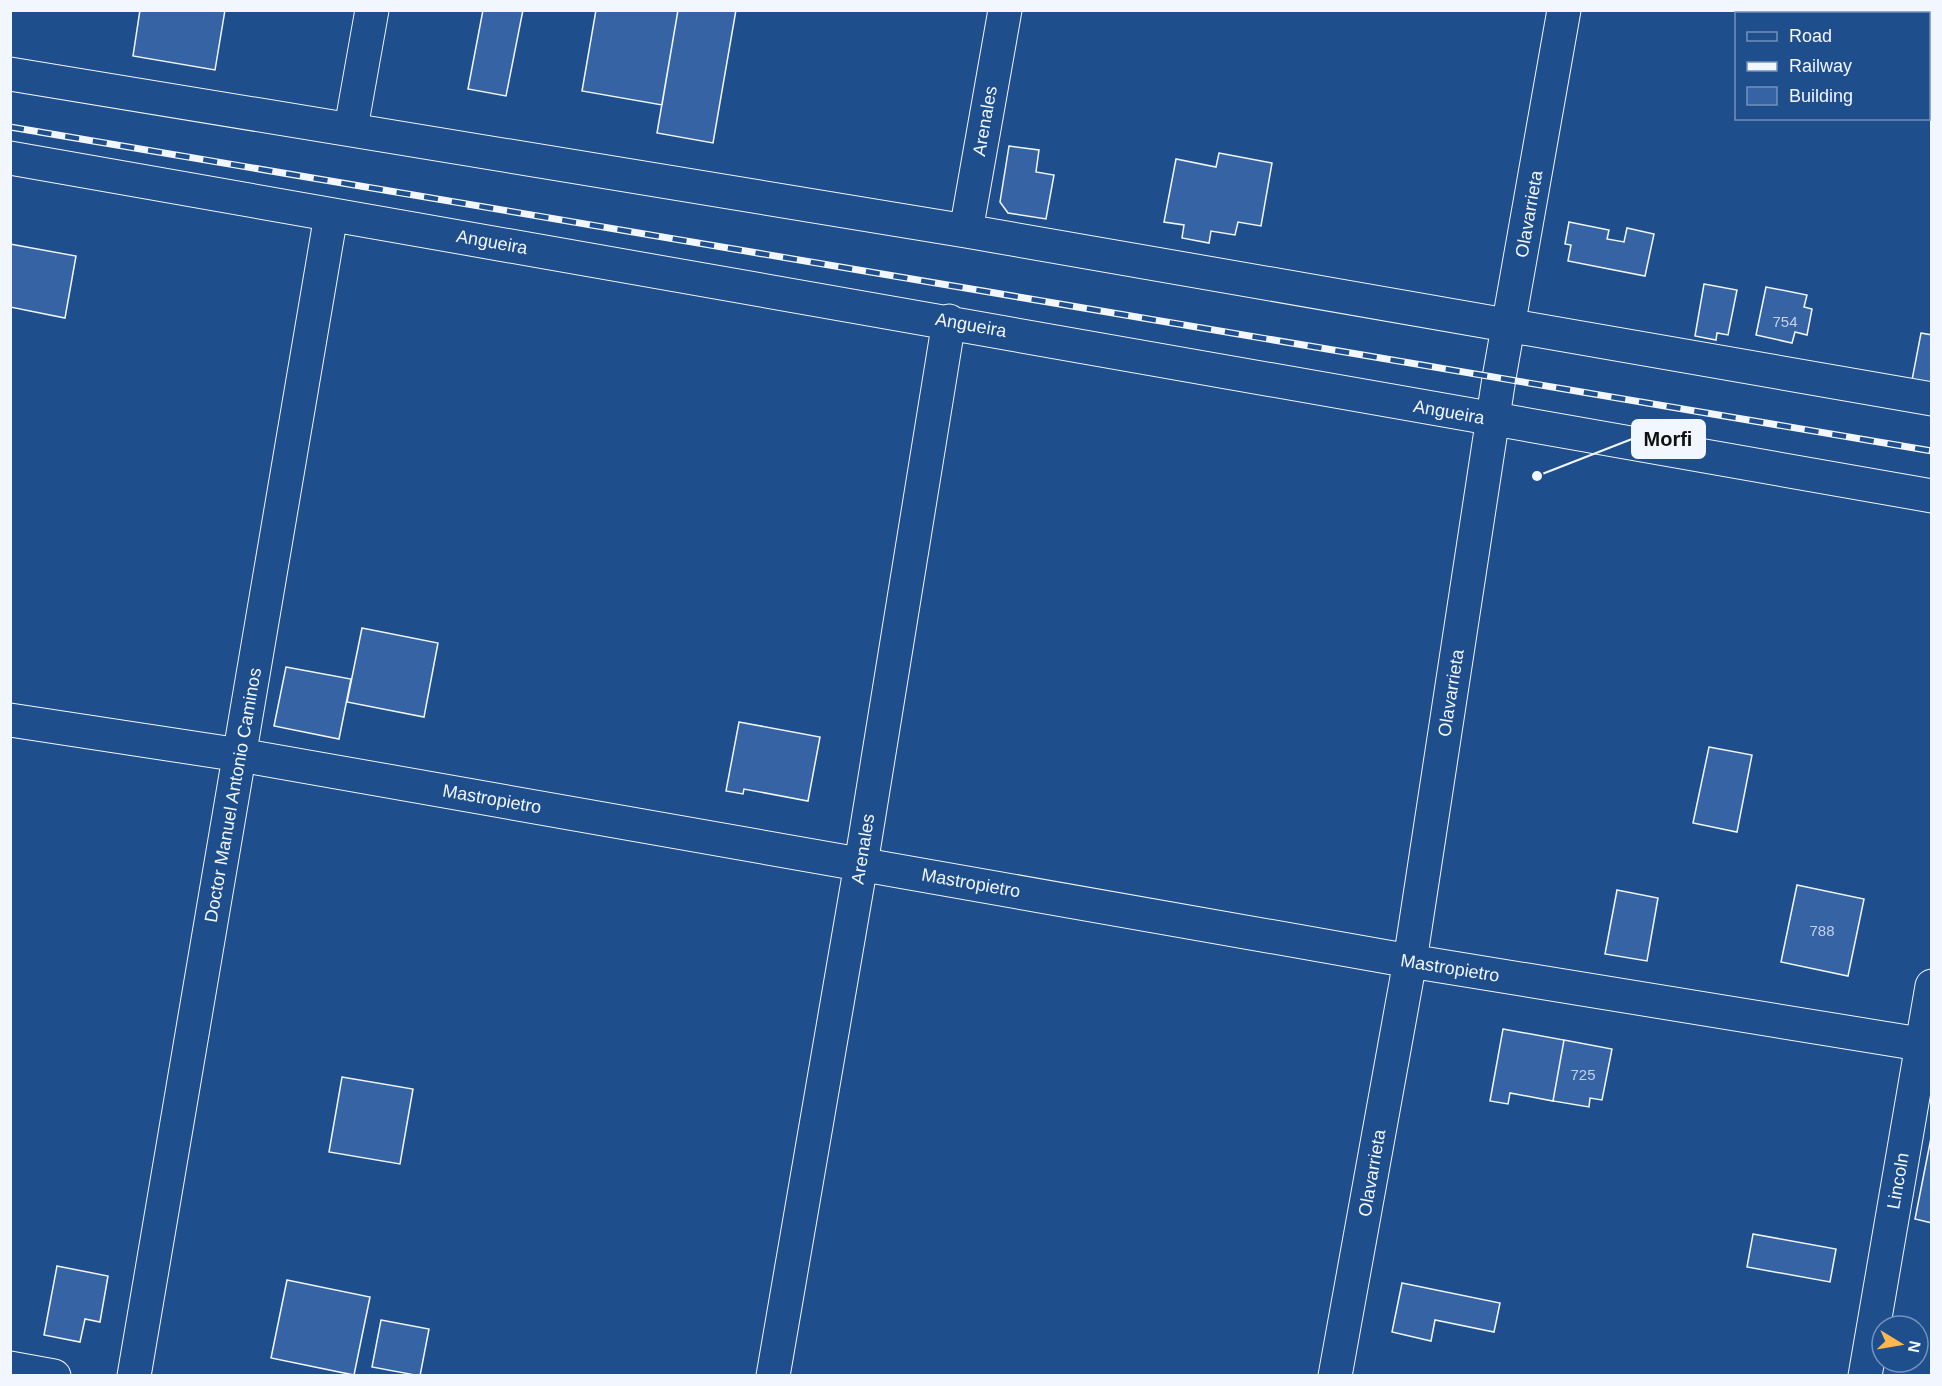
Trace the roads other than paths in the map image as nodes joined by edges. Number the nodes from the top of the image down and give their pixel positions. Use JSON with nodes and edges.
{"nodes":[{"id":1,"x":372,"y":10,"type":"edge"},
{"id":2,"x":1005,"y":10,"type":"edge"},
{"id":3,"x":1564,"y":10,"type":"edge"},
{"id":4,"x":10,"y":74,"type":"edge"},
{"id":5,"x":351,"y":128,"type":"junction"},
{"id":6,"x":10,"y":158,"type":"edge"},
{"id":7,"x":331,"y":215,"type":"junction"},
{"id":8,"x":966,"y":231,"type":"junction"},
{"id":9,"x":949,"y":321,"type":"junction"},
{"id":10,"x":1510,"y":326,"type":"junction"},
{"id":11,"x":1932,"y":399,"type":"edge"},
{"id":12,"x":1493,"y":420,"type":"junction"},
{"id":13,"x":1932,"y":496,"type":"edge"},
{"id":14,"x":10,"y":720,"type":"edge"},
{"id":15,"x":240,"y":754,"type":"junction"},
{"id":16,"x":861,"y":864,"type":"junction"},
{"id":17,"x":1410,"y":962,"type":"junction"},
{"id":18,"x":1932,"y":986,"type":"edge"},
{"id":19,"x":1927,"y":1045,"type":"edge"},
{"id":20,"x":10,"y":1368,"type":"edge"},
{"id":21,"x":54,"y":1376,"type":"edge"},
{"id":22,"x":134,"y":1376,"type":"edge"},
{"id":23,"x":773,"y":1376,"type":"edge"},
{"id":24,"x":1335,"y":1376,"type":"edge"},
{"id":25,"x":1865,"y":1376,"type":"edge"}],
"edges":[{"from":1,"to":5,"type":"street"},
{"from":2,"to":8,"type":"street","name":"Arenales"},
{"from":3,"to":10,"type":"street","name":"Olavarrieta"},
{"from":4,"to":5,"type":"street"},
{"from":5,"to":8,"type":"street"},
{"from":6,"to":7,"type":"street","name":"Angueira"},
{"from":7,"to":9,"type":"street","name":"Angueira"},
{"from":7,"to":15,"type":"street","name":"Doctor Manuel Antonio Caminos"},
{"from":8,"to":10,"type":"street"},
{"from":9,"to":12,"type":"street","name":"Angueira"},
{"from":9,"to":16,"type":"street","name":"Arenales"},
{"from":10,"to":11,"type":"street"},
{"from":10,"to":12,"type":"street","name":"Olavarrieta"},
{"from":12,"to":13,"type":"street","name":"Angueira"},
{"from":12,"to":17,"type":"street","name":"Olavarrieta"},
{"from":14,"to":15,"type":"street","name":"Mastropietro"},
{"from":15,"to":16,"type":"street","name":"Mastropietro"},
{"from":15,"to":22,"type":"street","name":"Doctor Manuel Antonio Caminos"},
{"from":16,"to":17,"type":"street","name":"Mastropietro"},
{"from":16,"to":23,"type":"street","name":"Arenales"},
{"from":17,"to":19,"type":"street","name":"Mastropietro"},
{"from":17,"to":24,"type":"street","name":"Olavarrieta"},
{"from":18,"to":19,"type":"street","name":"Lincoln"},
{"from":19,"to":25,"type":"street","name":"Lincoln"},
{"from":20,"to":21,"type":"street"}]}
